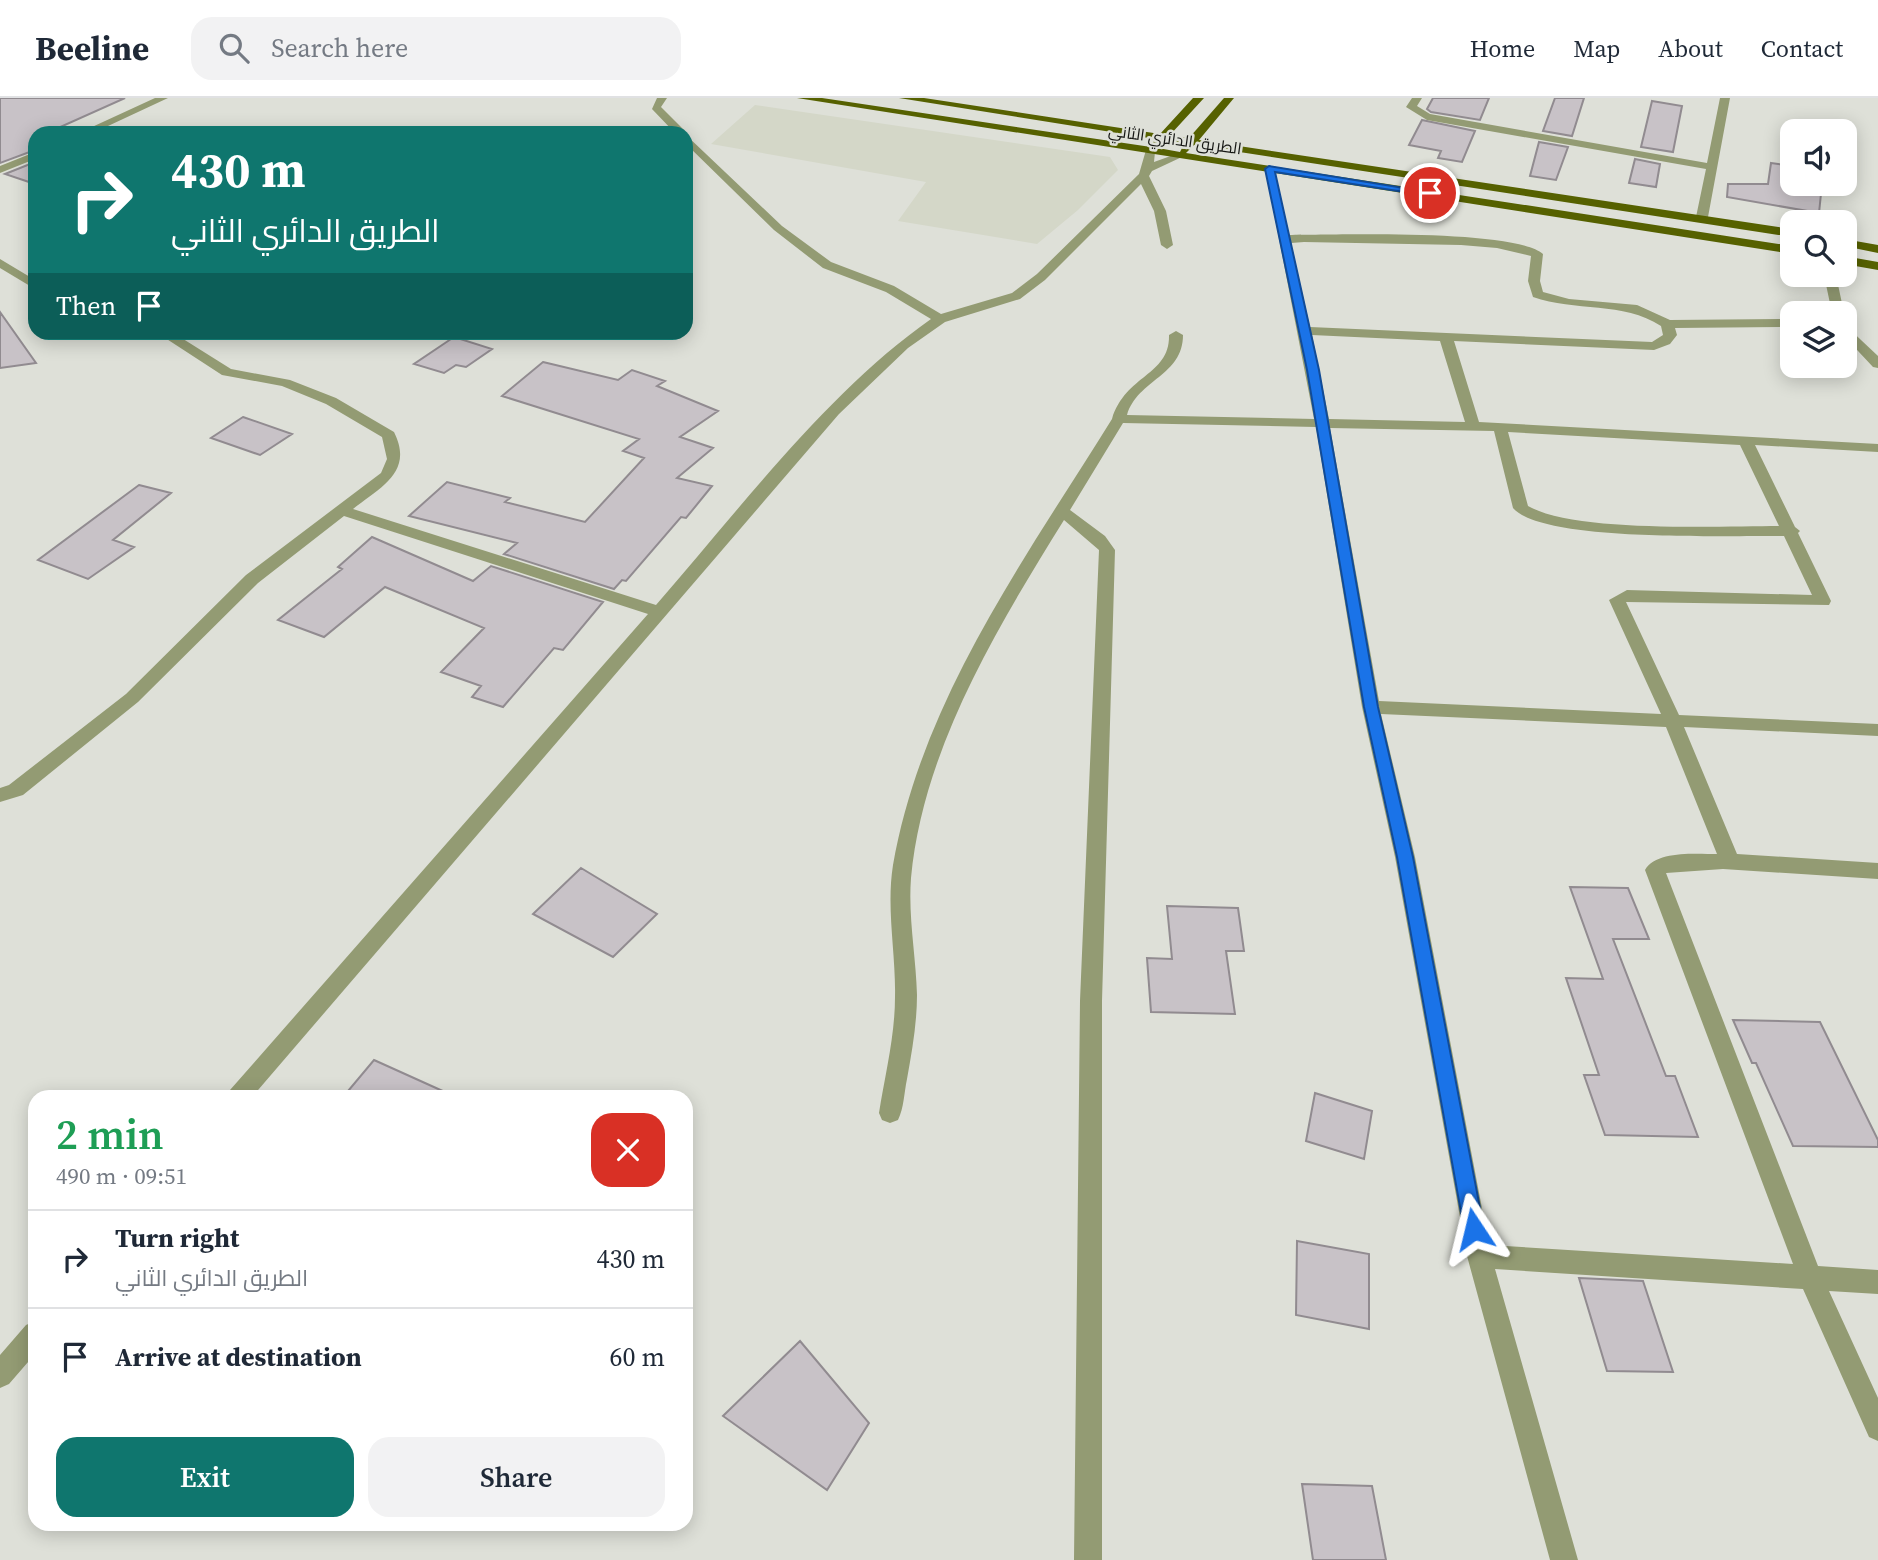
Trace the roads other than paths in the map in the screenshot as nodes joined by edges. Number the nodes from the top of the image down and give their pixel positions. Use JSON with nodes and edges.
{"nodes":[{"id":1,"x":163,"y":98,"type":"edge"},
{"id":2,"x":662,"y":98,"type":"edge"},
{"id":3,"x":802,"y":98,"type":"edge"},
{"id":4,"x":910,"y":98,"type":"edge"},
{"id":5,"x":1199,"y":98,"type":"edge"},
{"id":6,"x":1229,"y":98,"type":"edge"},
{"id":7,"x":1417,"y":98,"type":"edge"},
{"id":8,"x":1726,"y":98,"type":"edge"},
{"id":9,"x":100,"y":126,"type":"edge"},
{"id":10,"x":674,"y":126,"type":"edge"},
{"id":11,"x":1161,"y":138,"type":"junction"},
{"id":12,"x":1190,"y":144,"type":"junction"},
{"id":13,"x":693,"y":145,"type":"edge"},
{"id":14,"x":1179,"y":156,"type":"junction"},
{"id":15,"x":28,"y":158,"type":"edge"},
{"id":16,"x":1147,"y":166,"type":"junction"},
{"id":17,"x":1712,"y":167,"type":"junction"},
{"id":18,"x":1269,"y":169,"type":"junction"},
{"id":19,"x":0,"y":170,"type":"edge"},
{"id":20,"x":1702,"y":217,"type":"junction"},
{"id":21,"x":1780,"y":231,"type":"edge"},
{"id":22,"x":1284,"y":239,"type":"junction"},
{"id":23,"x":1167,"y":245,"type":"dead end"},
{"id":24,"x":1857,"y":245,"type":"edge"},
{"id":25,"x":1780,"y":248,"type":"edge"},
{"id":26,"x":1878,"y":249,"type":"edge"},
{"id":27,"x":1857,"y":262,"type":"edge"},
{"id":28,"x":0,"y":263,"type":"edge"},
{"id":29,"x":1878,"y":266,"type":"edge"},
{"id":30,"x":28,"y":281,"type":"edge"},
{"id":31,"x":940,"y":319,"type":"junction"},
{"id":32,"x":1780,"y":323,"type":"edge"},
{"id":33,"x":1667,"y":324,"type":"junction"},
{"id":34,"x":1304,"y":331,"type":"junction"},
{"id":35,"x":1177,"y":335,"type":"dead end"},
{"id":36,"x":1446,"y":338,"type":"junction"},
{"id":37,"x":175,"y":340,"type":"edge"},
{"id":38,"x":1857,"y":342,"type":"edge"},
{"id":39,"x":1878,"y":364,"type":"edge"},
{"id":40,"x":1119,"y":419,"type":"junction"},
{"id":41,"x":1321,"y":423,"type":"junction"},
{"id":42,"x":1473,"y":426,"type":"junction"},
{"id":43,"x":1500,"y":427,"type":"junction"},
{"id":44,"x":1746,"y":442,"type":"junction"},
{"id":45,"x":1878,"y":448,"type":"edge"},
{"id":46,"x":342,"y":510,"type":"junction"},
{"id":47,"x":1063,"y":512,"type":"junction"},
{"id":48,"x":1792,"y":531,"type":"junction"},
{"id":49,"x":656,"y":611,"type":"junction"},
{"id":50,"x":1371,"y":707,"type":"junction"},
{"id":51,"x":1672,"y":719,"type":"junction"},
{"id":52,"x":1878,"y":730,"type":"edge"},
{"id":53,"x":0,"y":796,"type":"edge"},
{"id":54,"x":1730,"y":861,"type":"junction"},
{"id":55,"x":1878,"y":871,"type":"edge"},
{"id":56,"x":244,"y":1090,"type":"edge"},
{"id":57,"x":890,"y":1113,"type":"dead end"},
{"id":58,"x":1479,"y":1256,"type":"junction"},
{"id":59,"x":1810,"y":1277,"type":"junction"},
{"id":60,"x":1878,"y":1282,"type":"edge"},
{"id":61,"x":28,"y":1342,"type":"edge"},
{"id":62,"x":0,"y":1375,"type":"edge"},
{"id":63,"x":1878,"y":1428,"type":"edge"},
{"id":64,"x":1088,"y":1560,"type":"edge"},
{"id":65,"x":1564,"y":1560,"type":"edge"}],
"edges":[{"from":1,"to":9,"type":"street"},
{"from":2,"to":10,"type":"street"},
{"from":3,"to":16,"type":"main road","name":"الطريق الدائري الثاني"},
{"from":4,"to":11,"type":"main road","name":"الطريق الدائري الثاني"},
{"from":5,"to":11,"type":"main road"},
{"from":6,"to":12,"type":"main road"},
{"from":7,"to":17,"type":"street"},
{"from":8,"to":17,"type":"street"},
{"from":11,"to":12,"type":"main road","name":"الطريق الدائري الثاني"},
{"from":11,"to":16,"type":"main road"},
{"from":12,"to":14,"type":"main road"},
{"from":12,"to":20,"type":"main road","name":"الطريق الدائري الثاني"},
{"from":13,"to":31,"type":"street"},
{"from":14,"to":16,"type":"street"},
{"from":14,"to":16,"type":"main road","name":"الطريق الدائري الثاني"},
{"from":14,"to":18,"type":"main road","name":"الطريق الدائري الثاني"},
{"from":15,"to":19,"type":"street"},
{"from":16,"to":23,"type":"street"},
{"from":16,"to":31,"type":"street"},
{"from":17,"to":20,"type":"street"},
{"from":18,"to":22,"type":"street"},
{"from":18,"to":25,"type":"main road","name":"الطريق الدائري الثاني"},
{"from":20,"to":21,"type":"main road","name":"الطريق الدائري الثاني"},
{"from":22,"to":33,"type":"street"},
{"from":22,"to":34,"type":"street"},
{"from":24,"to":26,"type":"main road"},
{"from":27,"to":29,"type":"main road"},
{"from":28,"to":30,"type":"street"},
{"from":31,"to":49,"type":"street"},
{"from":32,"to":33,"type":"street"},
{"from":33,"to":36,"type":"street"},
{"from":34,"to":36,"type":"street"},
{"from":34,"to":41,"type":"street"},
{"from":35,"to":40,"type":"street"},
{"from":36,"to":42,"type":"street"},
{"from":37,"to":46,"type":"street"},
{"from":38,"to":39,"type":"street"},
{"from":40,"to":41,"type":"street"},
{"from":40,"to":47,"type":"street"},
{"from":41,"to":42,"type":"street"},
{"from":41,"to":50,"type":"street"},
{"from":42,"to":43,"type":"street"},
{"from":43,"to":44,"type":"street"},
{"from":43,"to":48,"type":"street"},
{"from":44,"to":45,"type":"street"},
{"from":44,"to":48,"type":"street"},
{"from":46,"to":49,"type":"street"},
{"from":46,"to":53,"type":"street"},
{"from":47,"to":57,"type":"street"},
{"from":47,"to":64,"type":"street"},
{"from":48,"to":51,"type":"street"},
{"from":49,"to":56,"type":"street"},
{"from":50,"to":51,"type":"street"},
{"from":50,"to":58,"type":"street"},
{"from":51,"to":52,"type":"street"},
{"from":51,"to":54,"type":"street"},
{"from":54,"to":55,"type":"street"},
{"from":54,"to":59,"type":"street"},
{"from":58,"to":59,"type":"street"},
{"from":58,"to":65,"type":"street"},
{"from":59,"to":60,"type":"street"},
{"from":59,"to":63,"type":"street"},
{"from":61,"to":62,"type":"street"}]}
